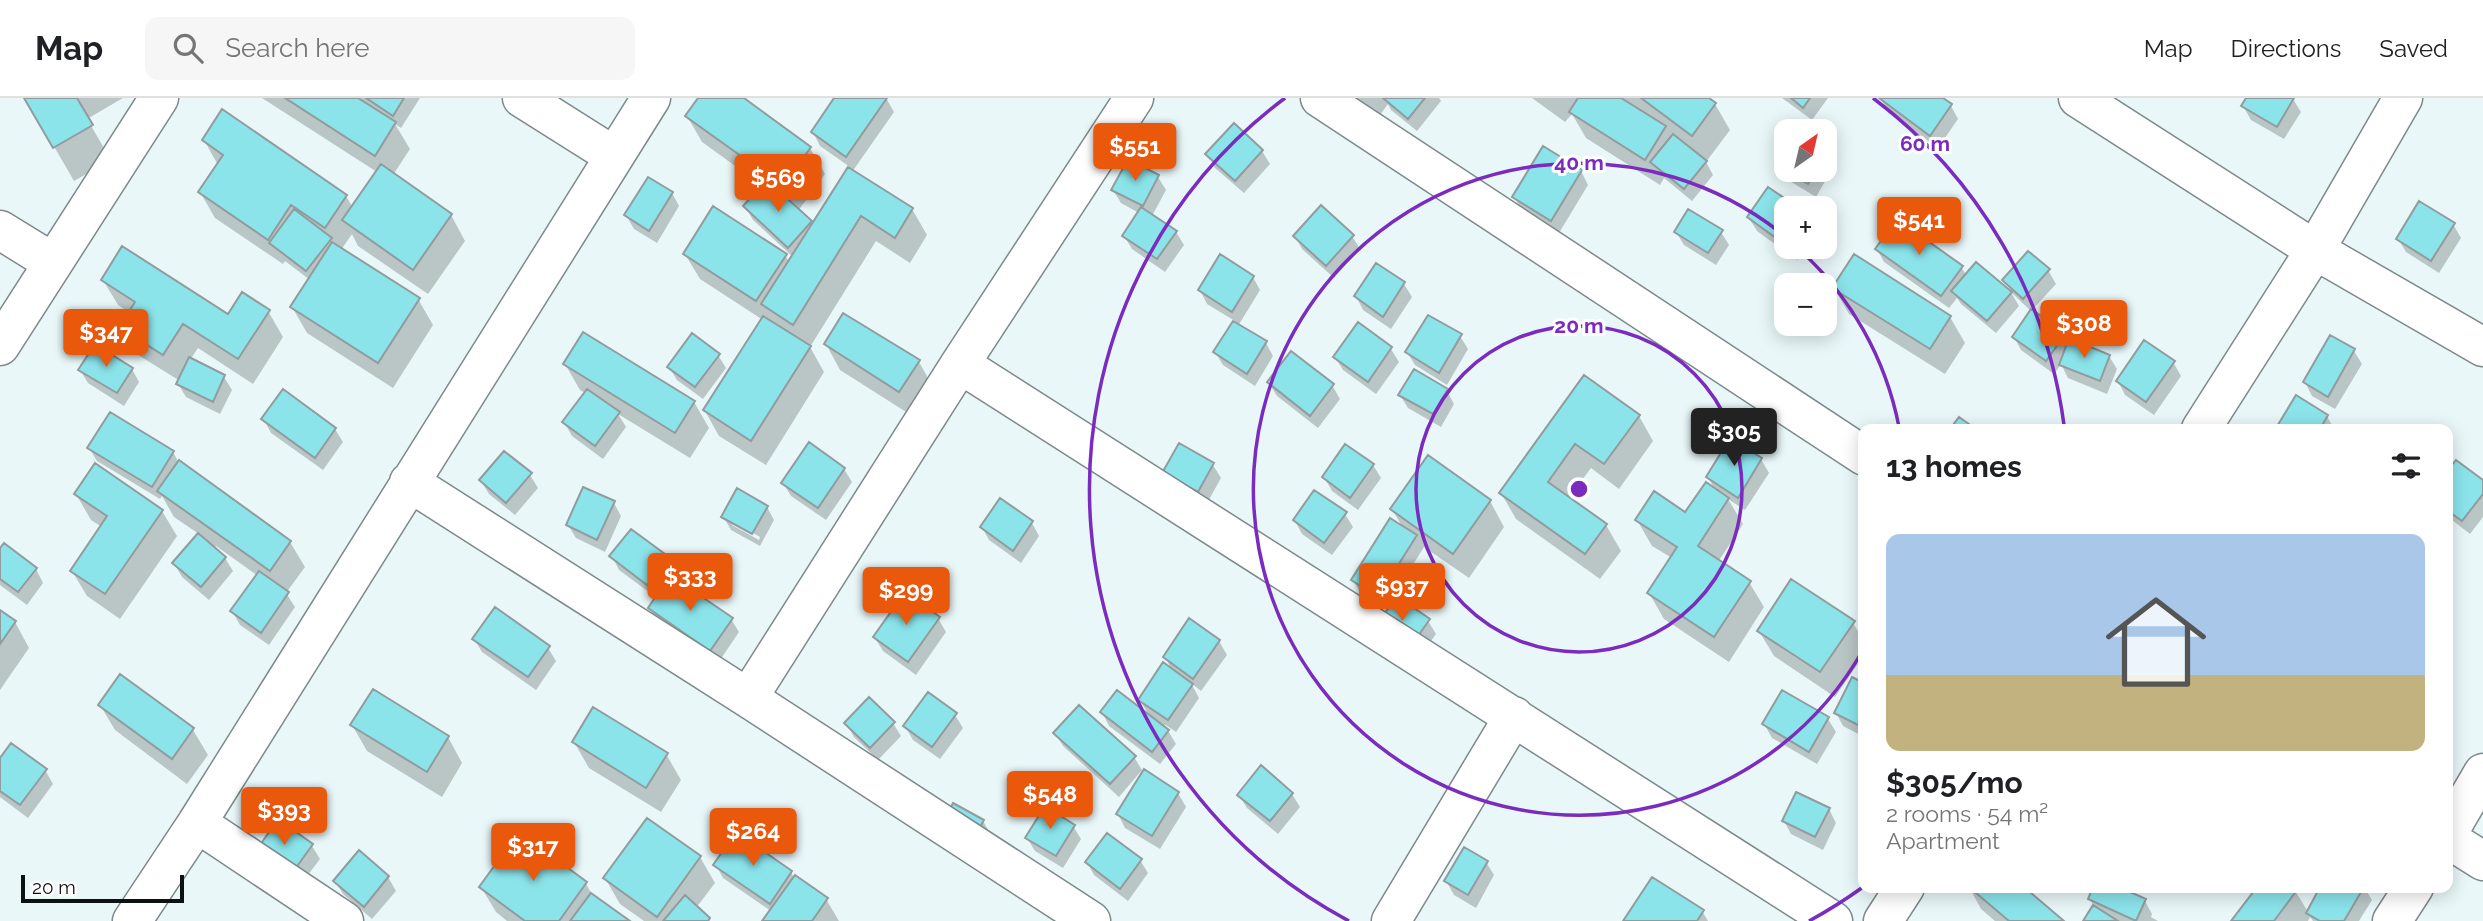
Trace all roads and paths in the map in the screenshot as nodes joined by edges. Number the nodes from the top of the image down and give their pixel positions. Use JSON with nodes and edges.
{"nodes":[{"id":1,"x":159,"y":98,"type":"edge"},
{"id":2,"x":522,"y":98,"type":"edge"},
{"id":3,"x":651,"y":98,"type":"edge"},
{"id":4,"x":1135,"y":98,"type":"edge"},
{"id":5,"x":1320,"y":98,"type":"edge"},
{"id":6,"x":2078,"y":98,"type":"edge"},
{"id":7,"x":2403,"y":98,"type":"edge"},
{"id":8,"x":614,"y":156,"type":"junction"},
{"id":9,"x":0,"y":230,"type":"edge"},
{"id":10,"x":2315,"y":250,"type":"junction"},
{"id":11,"x":52,"y":262,"type":"junction"},
{"id":12,"x":0,"y":346,"type":"edge"},
{"id":13,"x":2483,"y":347,"type":"edge"},
{"id":14,"x":960,"y":364,"type":"junction"},
{"id":15,"x":2204,"y":424,"type":"edge"},
{"id":16,"x":1858,"y":452,"type":"edge"},
{"id":17,"x":409,"y":482,"type":"junction"},
{"id":18,"x":748,"y":698,"type":"junction"},
{"id":19,"x":1514,"y":716,"type":"junction"},
{"id":20,"x":2483,"y":773,"type":"edge"},
{"id":21,"x":197,"y":823,"type":"junction"},
{"id":22,"x":2453,"y":824,"type":"edge"},
{"id":23,"x":2453,"y":842,"type":"edge"},
{"id":24,"x":2483,"y":861,"type":"edge"},
{"id":25,"x":1901,"y":893,"type":"edge"},
{"id":26,"x":2410,"y":893,"type":"edge"},
{"id":27,"x":132,"y":921,"type":"edge"},
{"id":28,"x":344,"y":921,"type":"edge"},
{"id":29,"x":1091,"y":921,"type":"edge"},
{"id":30,"x":1391,"y":921,"type":"edge"},
{"id":31,"x":1833,"y":921,"type":"edge"},
{"id":32,"x":1883,"y":921,"type":"edge"},
{"id":33,"x":2392,"y":921,"type":"edge"}],
"edges":[{"from":1,"to":11,"type":"street"},
{"from":2,"to":8,"type":"street"},
{"from":3,"to":8,"type":"street"},
{"from":4,"to":14,"type":"street"},
{"from":5,"to":16,"type":"street"},
{"from":6,"to":10,"type":"street"},
{"from":7,"to":10,"type":"street"},
{"from":8,"to":17,"type":"street"},
{"from":9,"to":11,"type":"street"},
{"from":10,"to":13,"type":"street"},
{"from":10,"to":15,"type":"street"},
{"from":11,"to":12,"type":"street"},
{"from":14,"to":18,"type":"street"},
{"from":14,"to":19,"type":"street"},
{"from":17,"to":18,"type":"street"},
{"from":17,"to":21,"type":"street"},
{"from":18,"to":29,"type":"street"},
{"from":19,"to":30,"type":"street"},
{"from":19,"to":31,"type":"street"},
{"from":20,"to":22,"type":"street"},
{"from":21,"to":27,"type":"street"},
{"from":21,"to":28,"type":"street"},
{"from":23,"to":24,"type":"street"},
{"from":25,"to":32,"type":"street"},
{"from":26,"to":33,"type":"street"}]}
